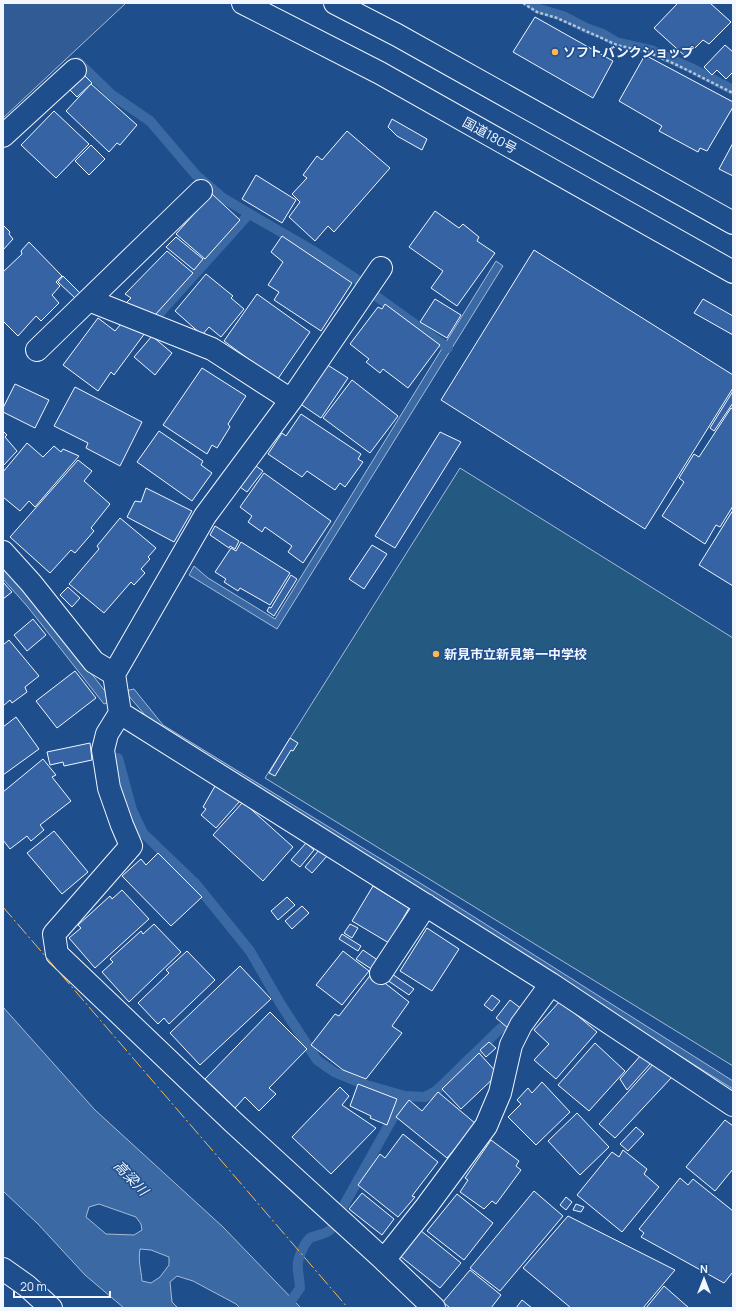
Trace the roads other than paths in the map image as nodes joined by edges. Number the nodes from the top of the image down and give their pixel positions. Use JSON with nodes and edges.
{"nodes":[{"id":1,"x":243,"y":3,"type":"edge"},
{"id":2,"x":335,"y":3,"type":"edge"},
{"id":3,"x":75,"y":70,"type":"dead end"},
{"id":4,"x":3,"y":136,"type":"edge"},
{"id":5,"x":202,"y":191,"type":"dead end"},
{"id":6,"x":733,"y":224,"type":"edge"},
{"id":7,"x":381,"y":268,"type":"dead end"},
{"id":8,"x":733,"y":272,"type":"edge"},
{"id":9,"x":89,"y":300,"type":"junction"},
{"id":10,"x":37,"y":350,"type":"dead end"},
{"id":11,"x":291,"y":400,"type":"junction"},
{"id":12,"x":3,"y":552,"type":"edge"},
{"id":13,"x":114,"y":674,"type":"junction"},
{"id":14,"x":120,"y":714,"type":"junction"},
{"id":15,"x":426,"y":906,"type":"junction"},
{"id":16,"x":381,"y":973,"type":"dead end"},
{"id":17,"x":551,"y":984,"type":"junction"},
{"id":18,"x":733,"y":1105,"type":"edge"},
{"id":19,"x":384,"y":1260,"type":"junction"},
{"id":20,"x":3,"y":1269,"type":"edge"},
{"id":21,"x":51,"y":1308,"type":"edge"},
{"id":22,"x":434,"y":1308,"type":"edge"}],
"edges":[{"from":1,"to":8,"type":"main road","name":"国道180号"},
{"from":2,"to":6,"type":"main road"},
{"from":3,"to":4,"type":"main road"},
{"from":5,"to":9,"type":"main road"},
{"from":7,"to":11,"type":"main road"},
{"from":9,"to":10,"type":"main road"},
{"from":9,"to":11,"type":"main road"},
{"from":11,"to":13,"type":"main road"},
{"from":12,"to":13,"type":"main road"},
{"from":13,"to":14,"type":"main road"},
{"from":14,"to":15,"type":"main road"},
{"from":14,"to":19,"type":"main road"},
{"from":15,"to":16,"type":"main road"},
{"from":15,"to":17,"type":"main road"},
{"from":17,"to":18,"type":"main road"},
{"from":17,"to":19,"type":"main road"},
{"from":19,"to":22,"type":"main road"},
{"from":20,"to":21,"type":"main road"}]}
